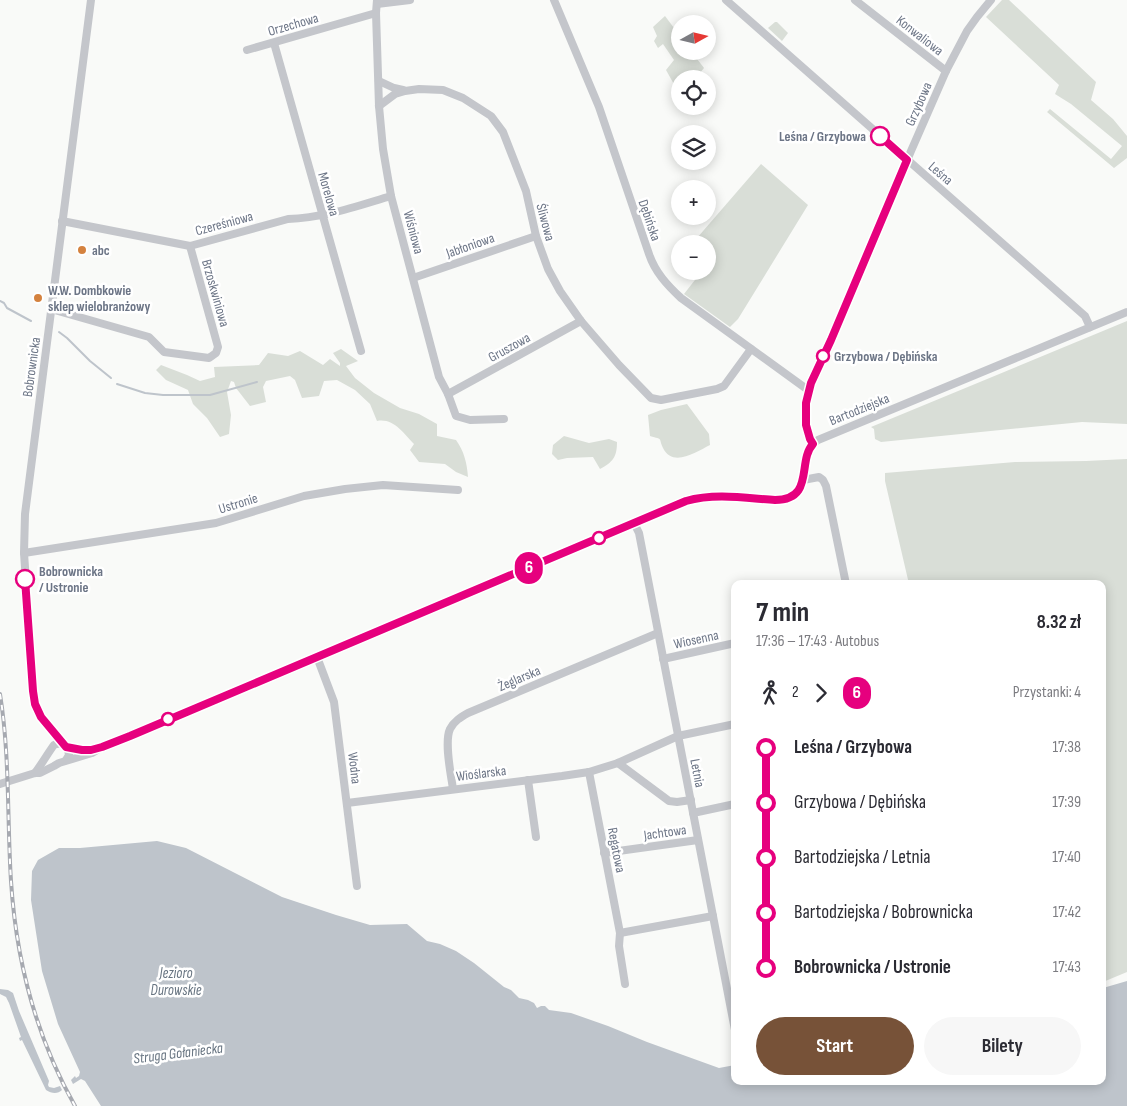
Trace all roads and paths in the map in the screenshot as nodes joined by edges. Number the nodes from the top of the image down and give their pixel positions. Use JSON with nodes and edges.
{"nodes":[{"id":1,"x":91,"y":0,"type":"edge"},
{"id":2,"x":410,"y":0,"type":"edge"},
{"id":3,"x":554,"y":0,"type":"edge"},
{"id":4,"x":726,"y":0,"type":"edge"},
{"id":5,"x":855,"y":0,"type":"edge"},
{"id":6,"x":992,"y":0,"type":"edge"},
{"id":7,"x":377,"y":2,"type":"edge"},
{"id":8,"x":376,"y":13,"type":"junction"},
{"id":9,"x":274,"y":43,"type":"junction"},
{"id":10,"x":247,"y":50,"type":"dead end"},
{"id":11,"x":946,"y":71,"type":"junction"},
{"id":12,"x":379,"y":81,"type":"junction"},
{"id":13,"x":405,"y":91,"type":"junction"},
{"id":14,"x":379,"y":106,"type":"junction"},
{"id":15,"x":907,"y":160,"type":"junction"},
{"id":16,"x":391,"y":196,"type":"junction"},
{"id":17,"x":322,"y":215,"type":"junction"},
{"id":18,"x":62,"y":221,"type":"junction"},
{"id":19,"x":536,"y":236,"type":"junction"},
{"id":20,"x":190,"y":246,"type":"junction"},
{"id":21,"x":413,"y":278,"type":"junction"},
{"id":22,"x":51,"y":309,"type":"junction"},
{"id":23,"x":1127,"y":312,"type":"edge"},
{"id":24,"x":581,"y":321,"type":"junction"},
{"id":25,"x":1090,"y":327,"type":"junction"},
{"id":26,"x":751,"y":349,"type":"junction"},
{"id":27,"x":361,"y":351,"type":"dead end"},
{"id":28,"x":808,"y":390,"type":"junction"},
{"id":29,"x":448,"y":394,"type":"junction"},
{"id":30,"x":504,"y":419,"type":"dead end"},
{"id":31,"x":813,"y":444,"type":"junction"},
{"id":32,"x":803,"y":480,"type":"junction"},
{"id":33,"x":458,"y":490,"type":"dead end"},
{"id":34,"x":634,"y":523,"type":"junction"},
{"id":35,"x":24,"y":553,"type":"junction"},
{"id":36,"x":845,"y":580,"type":"edge"},
{"id":37,"x":658,"y":633,"type":"junction"},
{"id":38,"x":731,"y":644,"type":"edge"},
{"id":39,"x":317,"y":657,"type":"junction"},
{"id":40,"x":663,"y":659,"type":"junction"},
{"id":41,"x":731,"y":725,"type":"edge"},
{"id":42,"x":54,"y":733,"type":"junction"},
{"id":43,"x":678,"y":736,"type":"junction"},
{"id":44,"x":66,"y":746,"type":"junction"},
{"id":45,"x":102,"y":747,"type":"junction"},
{"id":46,"x":52,"y":749,"type":"junction"},
{"id":47,"x":63,"y":761,"type":"junction"},
{"id":48,"x":618,"y":763,"type":"junction"},
{"id":49,"x":35,"y":772,"type":"junction"},
{"id":50,"x":589,"y":772,"type":"junction"},
{"id":51,"x":528,"y":780,"type":"junction"},
{"id":52,"x":0,"y":784,"type":"edge"},
{"id":53,"x":453,"y":789,"type":"junction"},
{"id":54,"x":691,"y":800,"type":"junction"},
{"id":55,"x":347,"y":803,"type":"junction"},
{"id":56,"x":731,"y":805,"type":"edge"},
{"id":57,"x":693,"y":813,"type":"junction"},
{"id":58,"x":536,"y":836,"type":"dead end"},
{"id":59,"x":698,"y":840,"type":"junction"},
{"id":60,"x":604,"y":853,"type":"junction"},
{"id":61,"x":357,"y":886,"type":"dead end"},
{"id":62,"x":713,"y":916,"type":"junction"},
{"id":63,"x":620,"y":933,"type":"junction"},
{"id":64,"x":626,"y":984,"type":"dead end"},
{"id":65,"x":731,"y":1009,"type":"edge"}],
"edges":[{"from":1,"to":18,"type":"street","name":"Bobrownicka"},
{"from":2,"to":7,"type":"street"},
{"from":3,"to":26,"type":"street","name":"Dębińska"},
{"from":4,"to":15,"type":"street","name":"Leśna"},
{"from":5,"to":11,"type":"street","name":"Konwaliowa"},
{"from":6,"to":11,"type":"street","name":"Grzybowa"},
{"from":7,"to":8,"type":"street","name":"Wiśniowa"},
{"from":8,"to":9,"type":"street","name":"Orzechowa"},
{"from":8,"to":12,"type":"street","name":"Wiśniowa"},
{"from":9,"to":10,"type":"street","name":"Orzechowa"},
{"from":9,"to":17,"type":"street","name":"Morelowa"},
{"from":11,"to":15,"type":"street","name":"Grzybowa"},
{"from":12,"to":13,"type":"street","name":"Śliwowa"},
{"from":12,"to":14,"type":"street","name":"Wiśniowa"},
{"from":13,"to":14,"type":"street","name":"Śliwowa"},
{"from":13,"to":19,"type":"street","name":"Śliwowa"},
{"from":14,"to":16,"type":"street","name":"Wiśniowa"},
{"from":15,"to":25,"type":"street","name":"Leśna"},
{"from":15,"to":28,"type":"street","name":"Grzybowa"},
{"from":16,"to":17,"type":"street","name":"Czereśniowa"},
{"from":16,"to":21,"type":"street","name":"Wiśniowa"},
{"from":17,"to":20,"type":"street","name":"Czereśniowa"},
{"from":17,"to":27,"type":"street","name":"Morelowa"},
{"from":18,"to":20,"type":"street","name":"Czereśniowa"},
{"from":18,"to":22,"type":"street","name":"Bobrownicka"},
{"from":19,"to":21,"type":"street","name":"Jabłoniowa"},
{"from":19,"to":24,"type":"street","name":"Śliwowa"},
{"from":20,"to":22,"type":"street","name":"Brzoskwiniowa"},
{"from":21,"to":29,"type":"street","name":"Wiśniowa"},
{"from":22,"to":35,"type":"street","name":"Bobrownicka"},
{"from":23,"to":25,"type":"street","name":"Bartodziejska"},
{"from":24,"to":26,"type":"street","name":"Śliwowa"},
{"from":24,"to":29,"type":"street","name":"Gruszowa"},
{"from":25,"to":31,"type":"street","name":"Bartodziejska"},
{"from":26,"to":28,"type":"street","name":"Dębińska"},
{"from":28,"to":31,"type":"street"},
{"from":29,"to":30,"type":"street","name":"Wiśniowa"},
{"from":31,"to":32,"type":"street"},
{"from":32,"to":34,"type":"street"},
{"from":32,"to":36,"type":"street"},
{"from":33,"to":35,"type":"street","name":"Ustronie"},
{"from":34,"to":37,"type":"street","name":"Letnia"},
{"from":34,"to":39,"type":"street"},
{"from":35,"to":42,"type":"street","name":"Bobrownicka"},
{"from":37,"to":40,"type":"street","name":"Letnia"},
{"from":37,"to":53,"type":"street","name":"Żeglarska"},
{"from":38,"to":40,"type":"street","name":"Wiosenna"},
{"from":39,"to":45,"type":"street"},
{"from":39,"to":55,"type":"street","name":"Wodna"},
{"from":40,"to":43,"type":"street","name":"Letnia"},
{"from":41,"to":43,"type":"street","name":"Wioślarska"},
{"from":42,"to":44,"type":"street","name":"Bobrownicka"},
{"from":42,"to":46,"type":"street"},
{"from":43,"to":48,"type":"street","name":"Wioślarska"},
{"from":43,"to":54,"type":"street","name":"Letnia"},
{"from":44,"to":45,"type":"street"},
{"from":44,"to":46,"type":"street"},
{"from":44,"to":47,"type":"street"},
{"from":45,"to":47,"type":"street"},
{"from":46,"to":47,"type":"street"},
{"from":46,"to":49,"type":"street"},
{"from":47,"to":49,"type":"street"},
{"from":48,"to":50,"type":"street","name":"Wioślarska"},
{"from":48,"to":54,"type":"street"},
{"from":49,"to":52,"type":"street"},
{"from":50,"to":51,"type":"street","name":"Wioślarska"},
{"from":50,"to":60,"type":"street","name":"Regatowa"},
{"from":51,"to":53,"type":"street","name":"Wioślarska"},
{"from":51,"to":58,"type":"street"},
{"from":53,"to":55,"type":"street","name":"Wioślarska"},
{"from":54,"to":57,"type":"street","name":"Letnia"},
{"from":55,"to":61,"type":"street","name":"Wodna"},
{"from":56,"to":57,"type":"street"},
{"from":57,"to":59,"type":"street","name":"Letnia"},
{"from":59,"to":60,"type":"street","name":"Jachtowa"},
{"from":59,"to":62,"type":"street","name":"Letnia"},
{"from":60,"to":63,"type":"street","name":"Regatowa"},
{"from":62,"to":63,"type":"street"},
{"from":62,"to":65,"type":"street","name":"Letnia"},
{"from":63,"to":64,"type":"street","name":"Regatowa"}]}
